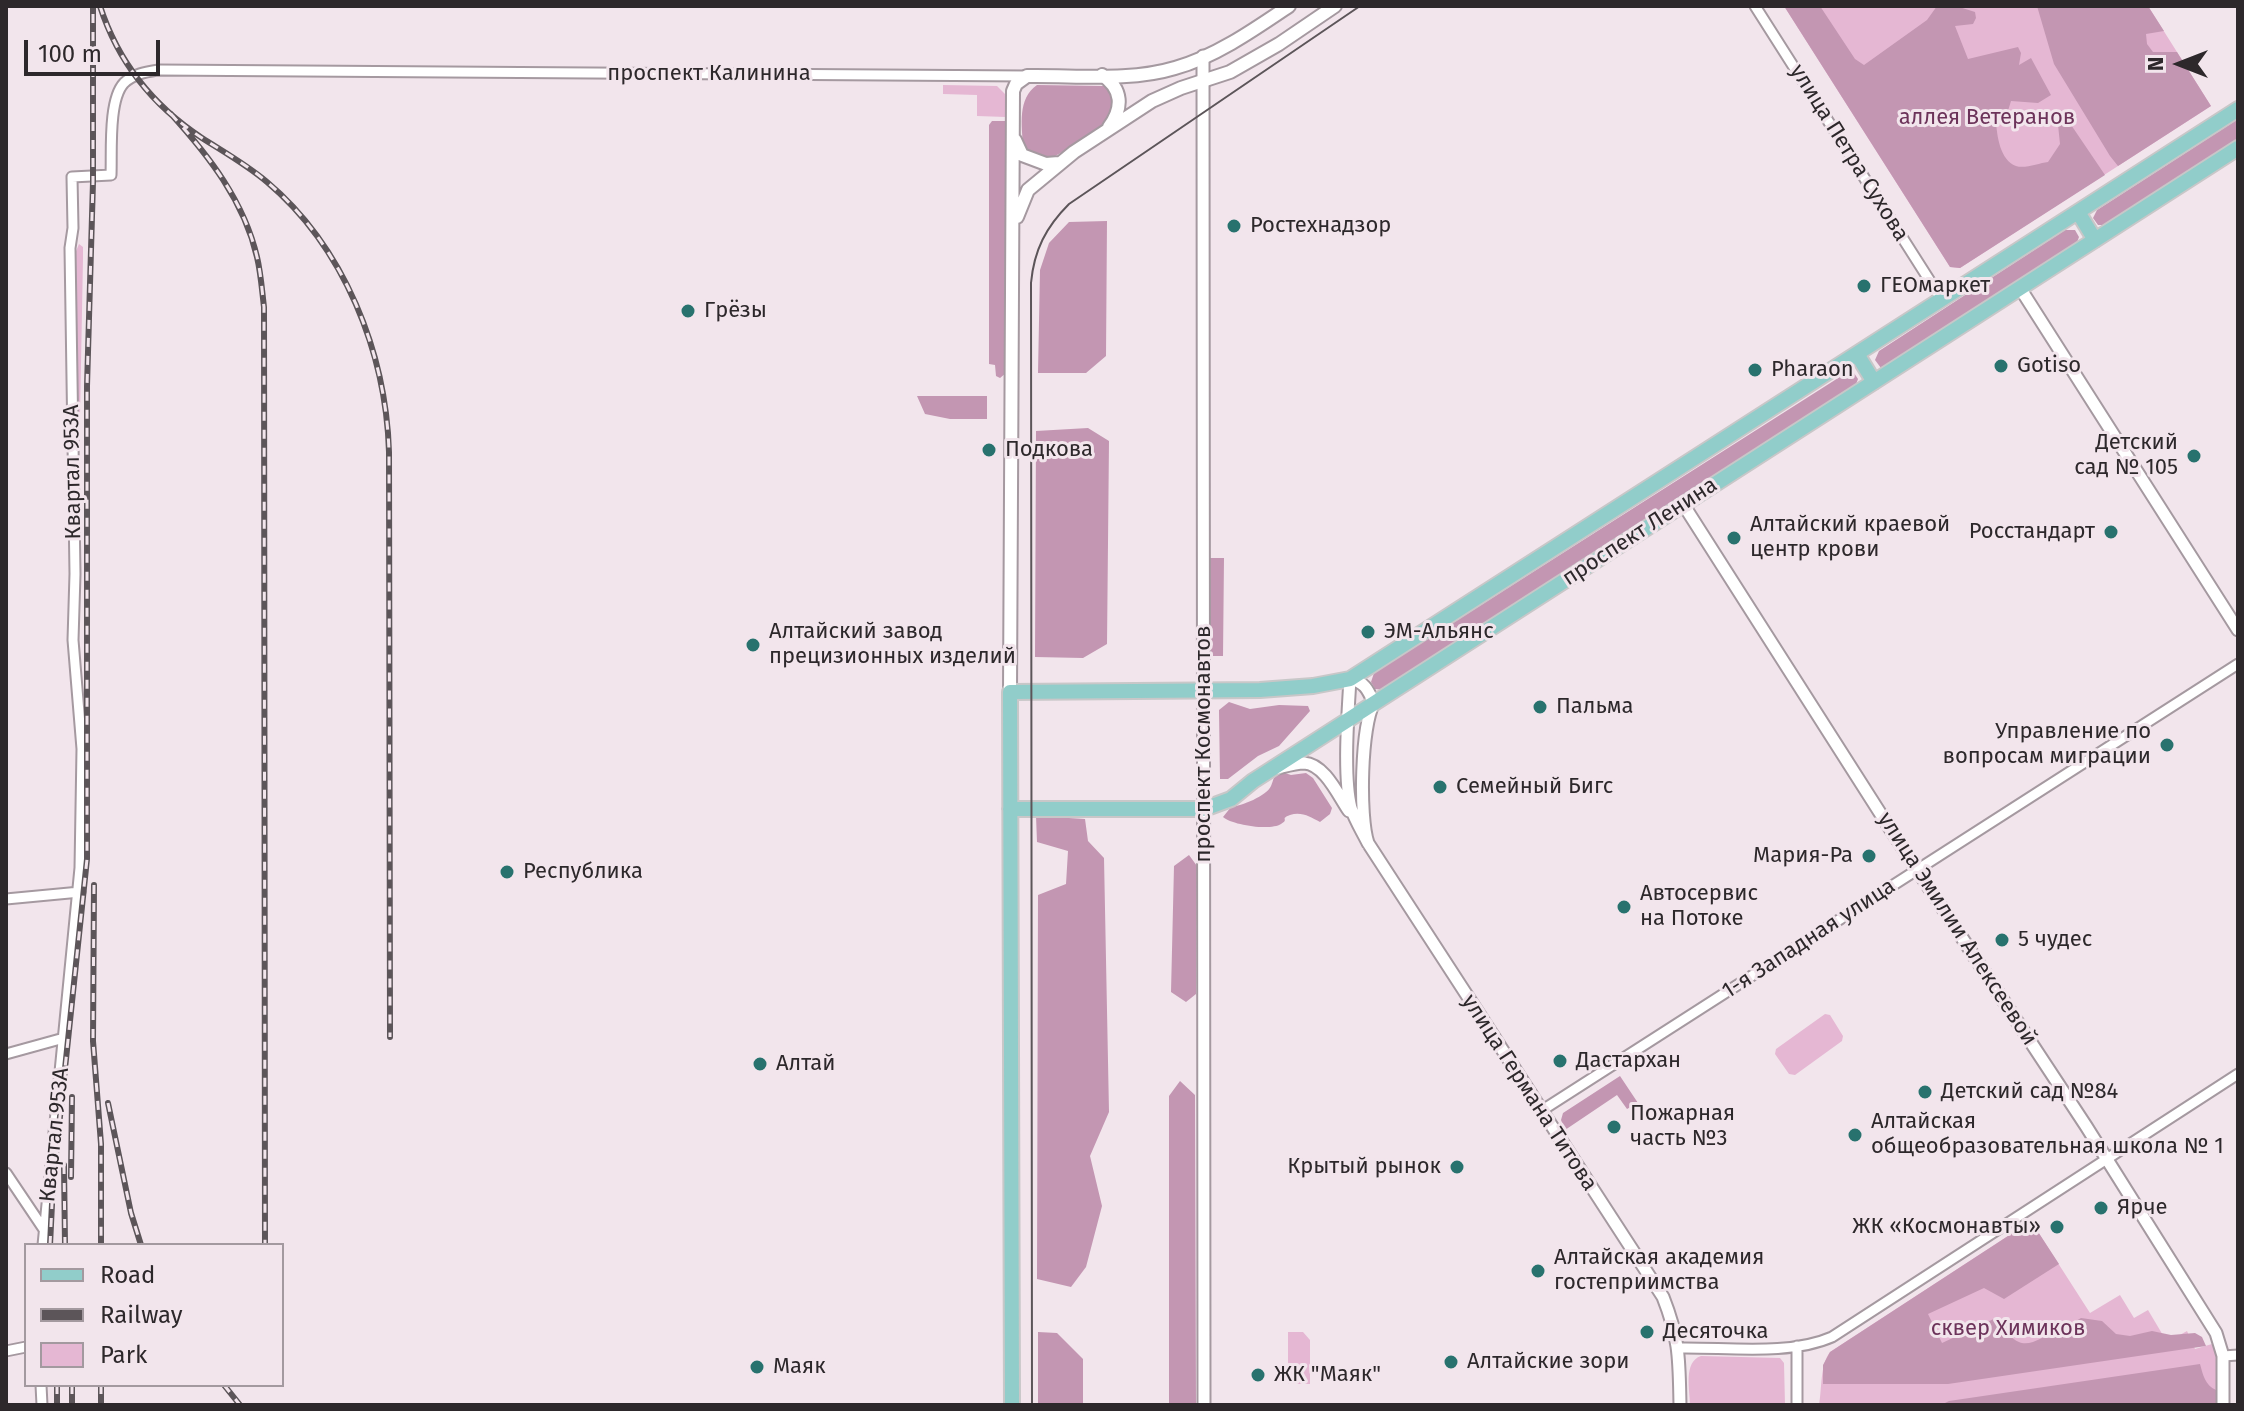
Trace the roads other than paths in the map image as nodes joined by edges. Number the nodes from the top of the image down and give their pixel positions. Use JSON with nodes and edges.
{"nodes":[{"id":1,"x":1289,"y":6,"type":"edge"},
{"id":2,"x":1335,"y":6,"type":"edge"},
{"id":3,"x":1755,"y":6,"type":"edge"},
{"id":4,"x":1265,"y":23,"type":"junction"},
{"id":5,"x":1279,"y":44,"type":"junction"},
{"id":6,"x":1203,"y":56,"type":"junction"},
{"id":7,"x":1102,"y":75,"type":"junction"},
{"id":8,"x":1027,"y":76,"type":"junction"},
{"id":9,"x":1203,"y":82,"type":"junction"},
{"id":10,"x":119,"y":90,"type":"joint"},
{"id":11,"x":2238,"y":109,"type":"edge"},
{"id":12,"x":1012,"y":133,"type":"junction"},
{"id":13,"x":1104,"y":133,"type":"junction"},
{"id":14,"x":2238,"y":148,"type":"edge"},
{"id":15,"x":1059,"y":163,"type":"junction"},
{"id":16,"x":2078,"y":212,"type":"junction"},
{"id":17,"x":2095,"y":240,"type":"junction"},
{"id":18,"x":1011,"y":248,"type":"junction"},
{"id":19,"x":2020,"y":288,"type":"junction"},
{"id":20,"x":1942,"y":300,"type":"junction"},
{"id":21,"x":1857,"y":354,"type":"junction"},
{"id":22,"x":1874,"y":382,"type":"junction"},
{"id":23,"x":1683,"y":504,"type":"junction"},
{"id":24,"x":2238,"y":630,"type":"edge"},
{"id":25,"x":2238,"y":664,"type":"edge"},
{"id":26,"x":1350,"y":679,"type":"junction"},
{"id":27,"x":1204,"y":690,"type":"junction"},
{"id":28,"x":1010,"y":692,"type":"junction"},
{"id":29,"x":1374,"y":703,"type":"junction"},
{"id":30,"x":1347,"y":721,"type":"junction"},
{"id":31,"x":1269,"y":771,"type":"junction"},
{"id":32,"x":1010,"y":809,"type":"junction"},
{"id":33,"x":1204,"y":809,"type":"junction"},
{"id":34,"x":1357,"y":824,"type":"junction"},
{"id":35,"x":1368,"y":843,"type":"junction"},
{"id":36,"x":1918,"y":869,"type":"junction"},
{"id":37,"x":80,"y":892,"type":"junction"},
{"id":38,"x":6,"y":899,"type":"edge"},
{"id":39,"x":64,"y":1038,"type":"junction"},
{"id":40,"x":6,"y":1054,"type":"edge"},
{"id":41,"x":2238,"y":1074,"type":"edge"},
{"id":42,"x":1541,"y":1111,"type":"junction"},
{"id":43,"x":2106,"y":1159,"type":"junction"},
{"id":44,"x":6,"y":1173,"type":"edge"},
{"id":45,"x":45,"y":1231,"type":"junction"},
{"id":46,"x":43,"y":1243,"type":"edge"},
{"id":47,"x":1797,"y":1346,"type":"junction"},
{"id":48,"x":1679,"y":1348,"type":"junction"},
{"id":49,"x":2238,"y":1355,"type":"edge"},
{"id":50,"x":2223,"y":1356,"type":"junction"},
{"id":51,"x":1012,"y":1405,"type":"edge"},
{"id":52,"x":1204,"y":1405,"type":"edge"},
{"id":53,"x":1680,"y":1405,"type":"edge"},
{"id":54,"x":1797,"y":1405,"type":"edge"},
{"id":55,"x":2223,"y":1405,"type":"edge"}],
"edges":[{"from":1,"to":4,"type":"main road","name":"проспект Калинина"},
{"from":2,"to":5,"type":"main road"},
{"from":3,"to":20,"type":"street","name":"улица Петра Сухова"},
{"from":4,"to":5,"type":"main road"},
{"from":4,"to":6,"type":"main road","name":"проспект Калинина"},
{"from":5,"to":9,"type":"main road"},
{"from":6,"to":7,"type":"main road","name":"проспект Калинина"},
{"from":6,"to":9,"type":"street","name":"проспект Космонавтов"},
{"from":7,"to":8,"type":"main road","name":"проспект Калинина"},
{"from":7,"to":13,"type":"main road"},
{"from":8,"to":10,"type":"street","name":"проспект Калинина"},
{"from":8,"to":12,"type":"main road"},
{"from":9,"to":13,"type":"main road"},
{"from":9,"to":27,"type":"street","name":"проспект Космонавтов"},
{"from":10,"to":37,"type":"street","name":"Квартал 953А"},
{"from":11,"to":16,"type":"main road","name":"проспект Ленина"},
{"from":12,"to":15,"type":"main road"},
{"from":12,"to":18,"type":"main road"},
{"from":13,"to":15,"type":"main road"},
{"from":14,"to":17,"type":"main road","name":"проспект Ленина"},
{"from":15,"to":18,"type":"main road"},
{"from":16,"to":17,"type":"main road"},
{"from":16,"to":20,"type":"main road","name":"проспект Ленина"},
{"from":17,"to":19,"type":"main road","name":"проспект Ленина"},
{"from":18,"to":28,"type":"main road"},
{"from":19,"to":22,"type":"main road","name":"проспект Ленина"},
{"from":19,"to":24,"type":"street"},
{"from":20,"to":21,"type":"main road","name":"проспект Ленина"},
{"from":21,"to":22,"type":"main road"},
{"from":21,"to":26,"type":"main road","name":"проспект Ленина"},
{"from":22,"to":23,"type":"main road","name":"проспект Ленина"},
{"from":23,"to":29,"type":"main road","name":"проспект Ленина"},
{"from":23,"to":36,"type":"street","name":"улица Эмилии Алексеевой"},
{"from":25,"to":36,"type":"street","name":"1-я Западная улица"},
{"from":26,"to":27,"type":"main road","name":"проспект Ленина"},
{"from":26,"to":29,"type":"street"},
{"from":26,"to":30,"type":"street"},
{"from":27,"to":28,"type":"main road","name":"проспект Ленина"},
{"from":27,"to":33,"type":"street","name":"проспект Космонавтов"},
{"from":28,"to":32,"type":"main road"},
{"from":29,"to":30,"type":"main road","name":"проспект Ленина"},
{"from":29,"to":35,"type":"street"},
{"from":30,"to":31,"type":"main road","name":"проспект Ленина"},
{"from":30,"to":34,"type":"street"},
{"from":31,"to":33,"type":"main road","name":"проспект Ленина"},
{"from":31,"to":34,"type":"street"},
{"from":32,"to":33,"type":"main road","name":"проспект Ленина"},
{"from":32,"to":51,"type":"main road"},
{"from":33,"to":52,"type":"street","name":"проспект Космонавтов"},
{"from":34,"to":35,"type":"street","name":"улица Германа Титова"},
{"from":35,"to":42,"type":"street","name":"улица Германа Титова"},
{"from":36,"to":42,"type":"street","name":"1-я Западная улица"},
{"from":36,"to":43,"type":"street","name":"улица Эмилии Алексеевой"},
{"from":37,"to":38,"type":"street"},
{"from":37,"to":39,"type":"street","name":"Квартал 953А"},
{"from":39,"to":40,"type":"street","name":"Квартал 953А"},
{"from":39,"to":45,"type":"street","name":"Квартал 953А"},
{"from":41,"to":43,"type":"street"},
{"from":42,"to":48,"type":"street","name":"улица Германа Титова"},
{"from":43,"to":47,"type":"street"},
{"from":43,"to":50,"type":"street","name":"улица Эмилии Алексеевой"},
{"from":44,"to":45,"type":"street","name":"Квартал 953А"},
{"from":45,"to":46,"type":"street","name":"Квартал 953А"},
{"from":47,"to":48,"type":"street"},
{"from":47,"to":54,"type":"street"},
{"from":48,"to":53,"type":"street","name":"улица Германа Титова"},
{"from":49,"to":50,"type":"street"},
{"from":50,"to":55,"type":"street","name":"улица Эмилии Алексеевой"}]}
